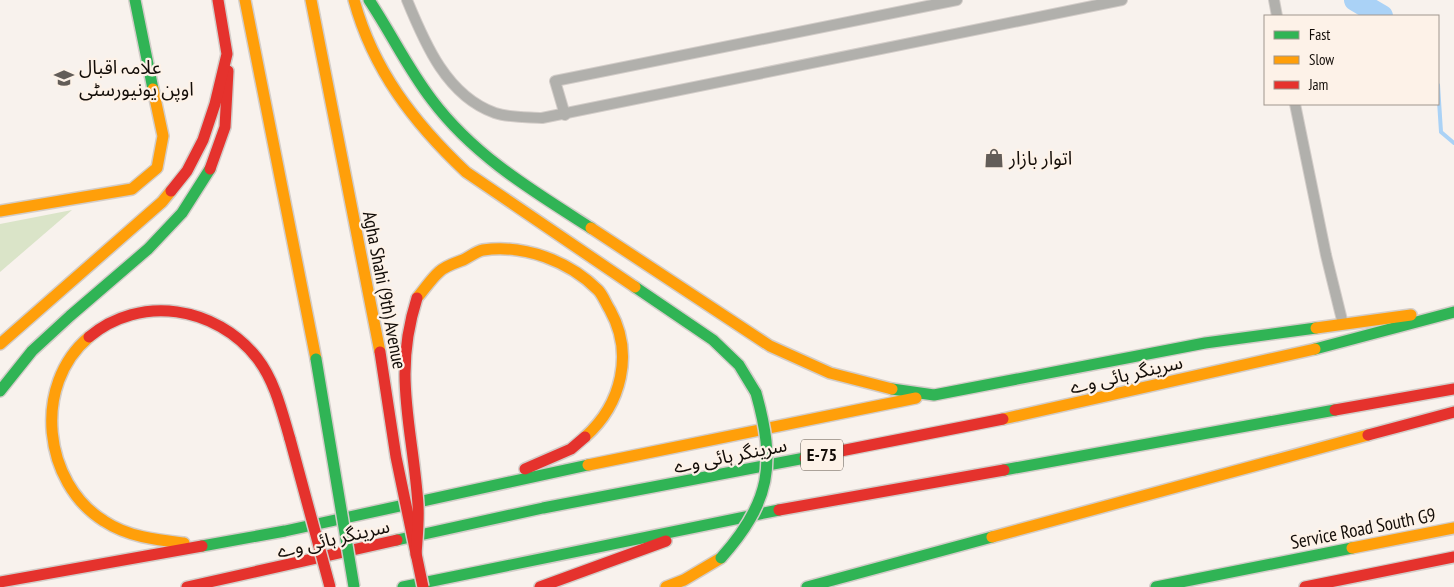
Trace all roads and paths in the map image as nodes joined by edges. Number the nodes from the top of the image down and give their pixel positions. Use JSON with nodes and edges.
{"nodes":[{"id":1,"x":136,"y":0,"type":"edge"},
{"id":2,"x":218,"y":0,"type":"edge"},
{"id":3,"x":244,"y":0,"type":"edge"},
{"id":4,"x":311,"y":0,"type":"edge"},
{"id":5,"x":354,"y":0,"type":"edge"},
{"id":6,"x":369,"y":0,"type":"edge"},
{"id":7,"x":407,"y":0,"type":"edge"},
{"id":8,"x":957,"y":0,"type":"edge"},
{"id":9,"x":1122,"y":0,"type":"edge"},
{"id":10,"x":1274,"y":0,"type":"edge"},
{"id":11,"x":1277,"y":15,"type":"edge"},
{"id":12,"x":227,"y":54,"type":"junction"},
{"id":13,"x":1295,"y":105,"type":"edge"},
{"id":14,"x":565,"y":115,"type":"junction"},
{"id":15,"x":0,"y":211,"type":"edge"},
{"id":16,"x":1454,"y":311,"type":"edge"},
{"id":17,"x":1343,"y":324,"type":"junction"},
{"id":18,"x":0,"y":344,"type":"edge"},
{"id":19,"x":1454,"y":389,"type":"edge"},
{"id":20,"x":0,"y":390,"type":"edge"},
{"id":21,"x":934,"y":395,"type":"junction"},
{"id":22,"x":1454,"y":412,"type":"edge"},
{"id":23,"x":486,"y":486,"type":"junction"},
{"id":24,"x":713,"y":522,"type":"junction"},
{"id":25,"x":1454,"y":528,"type":"edge"},
{"id":26,"x":220,"y":543,"type":"junction"},
{"id":27,"x":416,"y":555,"type":"junction"},
{"id":28,"x":1454,"y":557,"type":"edge"},
{"id":29,"x":0,"y":582,"type":"edge"},
{"id":30,"x":1173,"y":585,"type":"edge"},
{"id":31,"x":187,"y":587,"type":"edge"},
{"id":32,"x":330,"y":587,"type":"edge"},
{"id":33,"x":354,"y":587,"type":"edge"},
{"id":34,"x":402,"y":587,"type":"edge"},
{"id":35,"x":423,"y":587,"type":"edge"},
{"id":36,"x":540,"y":587,"type":"edge"},
{"id":37,"x":666,"y":587,"type":"edge"},
{"id":38,"x":807,"y":587,"type":"edge"},
{"id":39,"x":1156,"y":587,"type":"edge"},
{"id":40,"x":1306,"y":587,"type":"edge"}],
"edges":[{"from":1,"to":15,"type":"main road"},
{"from":2,"to":12,"type":"main road"},
{"from":3,"to":33,"type":"main road","bridge":true},
{"from":4,"to":27,"type":"main road","name":"Agha Shahi (9th) Avenue","bridge":true},
{"from":5,"to":37,"type":"main road","bridge":true},
{"from":6,"to":21,"type":"main road"},
{"from":7,"to":14,"type":"street"},
{"from":8,"to":14,"type":"street"},
{"from":9,"to":14,"type":"street"},
{"from":10,"to":11,"type":"street"},
{"from":12,"to":18,"type":"main road"},
{"from":12,"to":20,"type":"main road"},
{"from":13,"to":17,"type":"street"},
{"from":16,"to":17,"type":"main road"},
{"from":16,"to":31,"type":"main road","name":"سرینگر ہائی وے","number":"E-75"},
{"from":17,"to":21,"type":"main road"},
{"from":19,"to":24,"type":"main road","number":"E-75"},
{"from":21,"to":23,"type":"main road"},
{"from":22,"to":38,"type":"main road"},
{"from":23,"to":26,"type":"main road"},
{"from":23,"to":27,"type":"main road","bridge":true},
{"from":24,"to":34,"type":"main road","number":"E-75"},
{"from":24,"to":36,"type":"main road"},
{"from":25,"to":30,"type":"main road","name":"Service Road South G9"},
{"from":26,"to":29,"type":"main road"},
{"from":26,"to":32,"type":"main road","bridge":true},
{"from":27,"to":35,"type":"main road","name":"Agha Shahi (9th) Avenue","bridge":true},
{"from":28,"to":40,"type":"main road"},
{"from":30,"to":39,"type":"main road","name":"Service Road South G9"}]}
